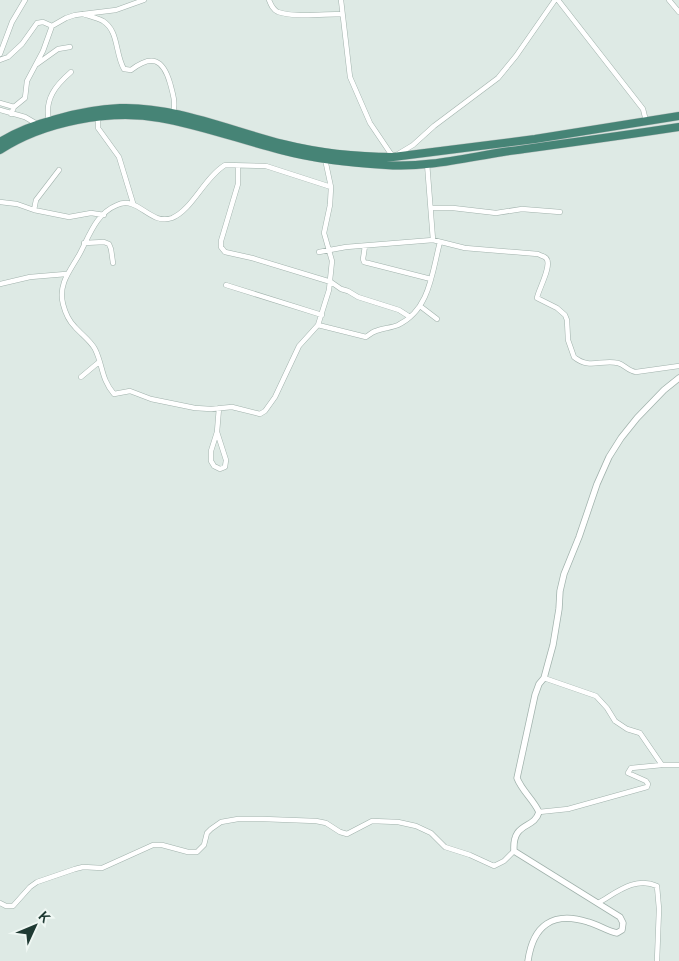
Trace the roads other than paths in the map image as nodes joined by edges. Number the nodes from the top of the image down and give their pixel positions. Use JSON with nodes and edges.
{"nodes":[{"id":1,"x":25,"y":0,"type":"edge"},
{"id":2,"x":144,"y":0,"type":"edge"},
{"id":3,"x":269,"y":0,"type":"edge"},
{"id":4,"x":340,"y":0,"type":"edge"},
{"id":5,"x":556,"y":0,"type":"edge"},
{"id":6,"x":670,"y":0,"type":"edge"},
{"id":7,"x":679,"y":12,"type":"edge"},
{"id":8,"x":82,"y":14,"type":"junction"},
{"id":9,"x":342,"y":14,"type":"junction"},
{"id":10,"x":52,"y":26,"type":"junction"},
{"id":11,"x":70,"y":48,"type":"dead end"},
{"id":12,"x":0,"y":54,"type":"edge"},
{"id":13,"x":0,"y":60,"type":"edge"},
{"id":14,"x":34,"y":66,"type":"junction"},
{"id":15,"x":71,"y":72,"type":"dead end"},
{"id":16,"x":0,"y":103,"type":"edge"},
{"id":17,"x":14,"y":107,"type":"junction"},
{"id":18,"x":0,"y":110,"type":"edge"},
{"id":19,"x":11,"y":114,"type":"junction"},
{"id":20,"x":173,"y":114,"type":"junction"},
{"id":21,"x":679,"y":116,"type":"edge"},
{"id":22,"x":98,"y":118,"type":"junction"},
{"id":23,"x":48,"y":121,"type":"junction"},
{"id":24,"x":646,"y":121,"type":"junction"},
{"id":25,"x":38,"y":124,"type":"junction"},
{"id":26,"x":679,"y":127,"type":"edge"},
{"id":27,"x":0,"y":142,"type":"edge"},
{"id":28,"x":0,"y":150,"type":"edge"},
{"id":29,"x":393,"y":157,"type":"junction"},
{"id":30,"x":325,"y":159,"type":"junction"},
{"id":31,"x":428,"y":163,"type":"junction"},
{"id":32,"x":238,"y":166,"type":"junction"},
{"id":33,"x":59,"y":170,"type":"dead end"},
{"id":34,"x":331,"y":187,"type":"junction"},
{"id":35,"x":0,"y":202,"type":"edge"},
{"id":36,"x":133,"y":203,"type":"junction"},
{"id":37,"x":431,"y":208,"type":"junction"},
{"id":38,"x":34,"y":210,"type":"junction"},
{"id":39,"x":560,"y":212,"type":"dead end"},
{"id":40,"x":104,"y":215,"type":"junction"},
{"id":41,"x":433,"y":240,"type":"junction"},
{"id":42,"x":84,"y":242,"type":"junction"},
{"id":43,"x":440,"y":242,"type":"junction"},
{"id":44,"x":365,"y":246,"type":"junction"},
{"id":45,"x":329,"y":249,"type":"junction"},
{"id":46,"x":319,"y":252,"type":"dead end"},
{"id":47,"x":113,"y":263,"type":"dead end"},
{"id":48,"x":66,"y":274,"type":"junction"},
{"id":49,"x":431,"y":279,"type":"junction"},
{"id":50,"x":331,"y":282,"type":"junction"},
{"id":51,"x":0,"y":284,"type":"edge"},
{"id":52,"x":226,"y":285,"type":"dead end"},
{"id":53,"x":420,"y":306,"type":"junction"},
{"id":54,"x":322,"y":315,"type":"junction"},
{"id":55,"x":410,"y":317,"type":"junction"},
{"id":56,"x":437,"y":319,"type":"dead end"},
{"id":57,"x":318,"y":325,"type":"junction"},
{"id":58,"x":99,"y":362,"type":"junction"},
{"id":59,"x":679,"y":366,"type":"edge"},
{"id":60,"x":81,"y":377,"type":"dead end"},
{"id":61,"x":679,"y":378,"type":"edge"},
{"id":62,"x":219,"y":408,"type":"junction"},
{"id":63,"x":217,"y":432,"type":"junction"},
{"id":64,"x":544,"y":678,"type":"junction"},
{"id":65,"x":662,"y":765,"type":"junction"},
{"id":66,"x":679,"y":766,"type":"edge"},
{"id":67,"x":539,"y":812,"type":"junction"},
{"id":68,"x":514,"y":851,"type":"junction"},
{"id":69,"x":0,"y":903,"type":"edge"},
{"id":70,"x":598,"y":903,"type":"junction"},
{"id":71,"x":528,"y":961,"type":"edge"},
{"id":72,"x":657,"y":961,"type":"edge"}],
"edges":[{"from":1,"to":12,"type":"street"},
{"from":2,"to":8,"type":"street"},
{"from":3,"to":9,"type":"street"},
{"from":4,"to":9,"type":"street"},
{"from":5,"to":24,"type":"street"},
{"from":5,"to":29,"type":"street"},
{"from":6,"to":7,"type":"street"},
{"from":8,"to":10,"type":"street"},
{"from":8,"to":20,"type":"street"},
{"from":9,"to":29,"type":"street"},
{"from":10,"to":13,"type":"street"},
{"from":10,"to":14,"type":"street"},
{"from":11,"to":14,"type":"street"},
{"from":14,"to":17,"type":"street"},
{"from":15,"to":23,"type":"street"},
{"from":16,"to":17,"type":"street"},
{"from":17,"to":19,"type":"street"},
{"from":18,"to":19,"type":"street"},
{"from":19,"to":25,"type":"street"},
{"from":20,"to":23,"type":"highway"},
{"from":20,"to":29,"type":"highway"},
{"from":21,"to":24,"type":"highway"},
{"from":22,"to":28,"type":"highway"},
{"from":22,"to":30,"type":"highway"},
{"from":22,"to":36,"type":"street"},
{"from":23,"to":25,"type":"highway"},
{"from":24,"to":29,"type":"highway"},
{"from":25,"to":27,"type":"highway"},
{"from":26,"to":31,"type":"highway"},
{"from":30,"to":31,"type":"highway"},
{"from":30,"to":34,"type":"street"},
{"from":31,"to":37,"type":"street"},
{"from":32,"to":34,"type":"street"},
{"from":32,"to":36,"type":"street"},
{"from":32,"to":50,"type":"street"},
{"from":33,"to":38,"type":"street"},
{"from":34,"to":45,"type":"street"},
{"from":35,"to":38,"type":"street"},
{"from":36,"to":40,"type":"street"},
{"from":37,"to":39,"type":"street"},
{"from":37,"to":41,"type":"street"},
{"from":38,"to":40,"type":"street"},
{"from":40,"to":42,"type":"street"},
{"from":41,"to":43,"type":"street"},
{"from":41,"to":44,"type":"street"},
{"from":42,"to":47,"type":"street"},
{"from":42,"to":48,"type":"street"},
{"from":43,"to":49,"type":"street"},
{"from":43,"to":59,"type":"street"},
{"from":44,"to":45,"type":"street"},
{"from":44,"to":49,"type":"street"},
{"from":45,"to":46,"type":"street"},
{"from":45,"to":50,"type":"street"},
{"from":48,"to":51,"type":"street"},
{"from":48,"to":58,"type":"street"},
{"from":49,"to":53,"type":"street"},
{"from":50,"to":54,"type":"street"},
{"from":50,"to":55,"type":"street"},
{"from":52,"to":54,"type":"street"},
{"from":53,"to":55,"type":"street"},
{"from":53,"to":56,"type":"street"},
{"from":54,"to":57,"type":"street"},
{"from":55,"to":57,"type":"street"},
{"from":57,"to":62,"type":"street"},
{"from":58,"to":60,"type":"street"},
{"from":58,"to":62,"type":"street"},
{"from":61,"to":64,"type":"street"},
{"from":62,"to":63,"type":"street"},
{"from":63,"to":63,"type":"street"},
{"from":64,"to":65,"type":"street"},
{"from":64,"to":67,"type":"street"},
{"from":65,"to":66,"type":"street"},
{"from":65,"to":67,"type":"street"},
{"from":67,"to":68,"type":"street"},
{"from":68,"to":69,"type":"street"},
{"from":68,"to":70,"type":"street"},
{"from":70,"to":71,"type":"street"},
{"from":70,"to":72,"type":"street"}]}
